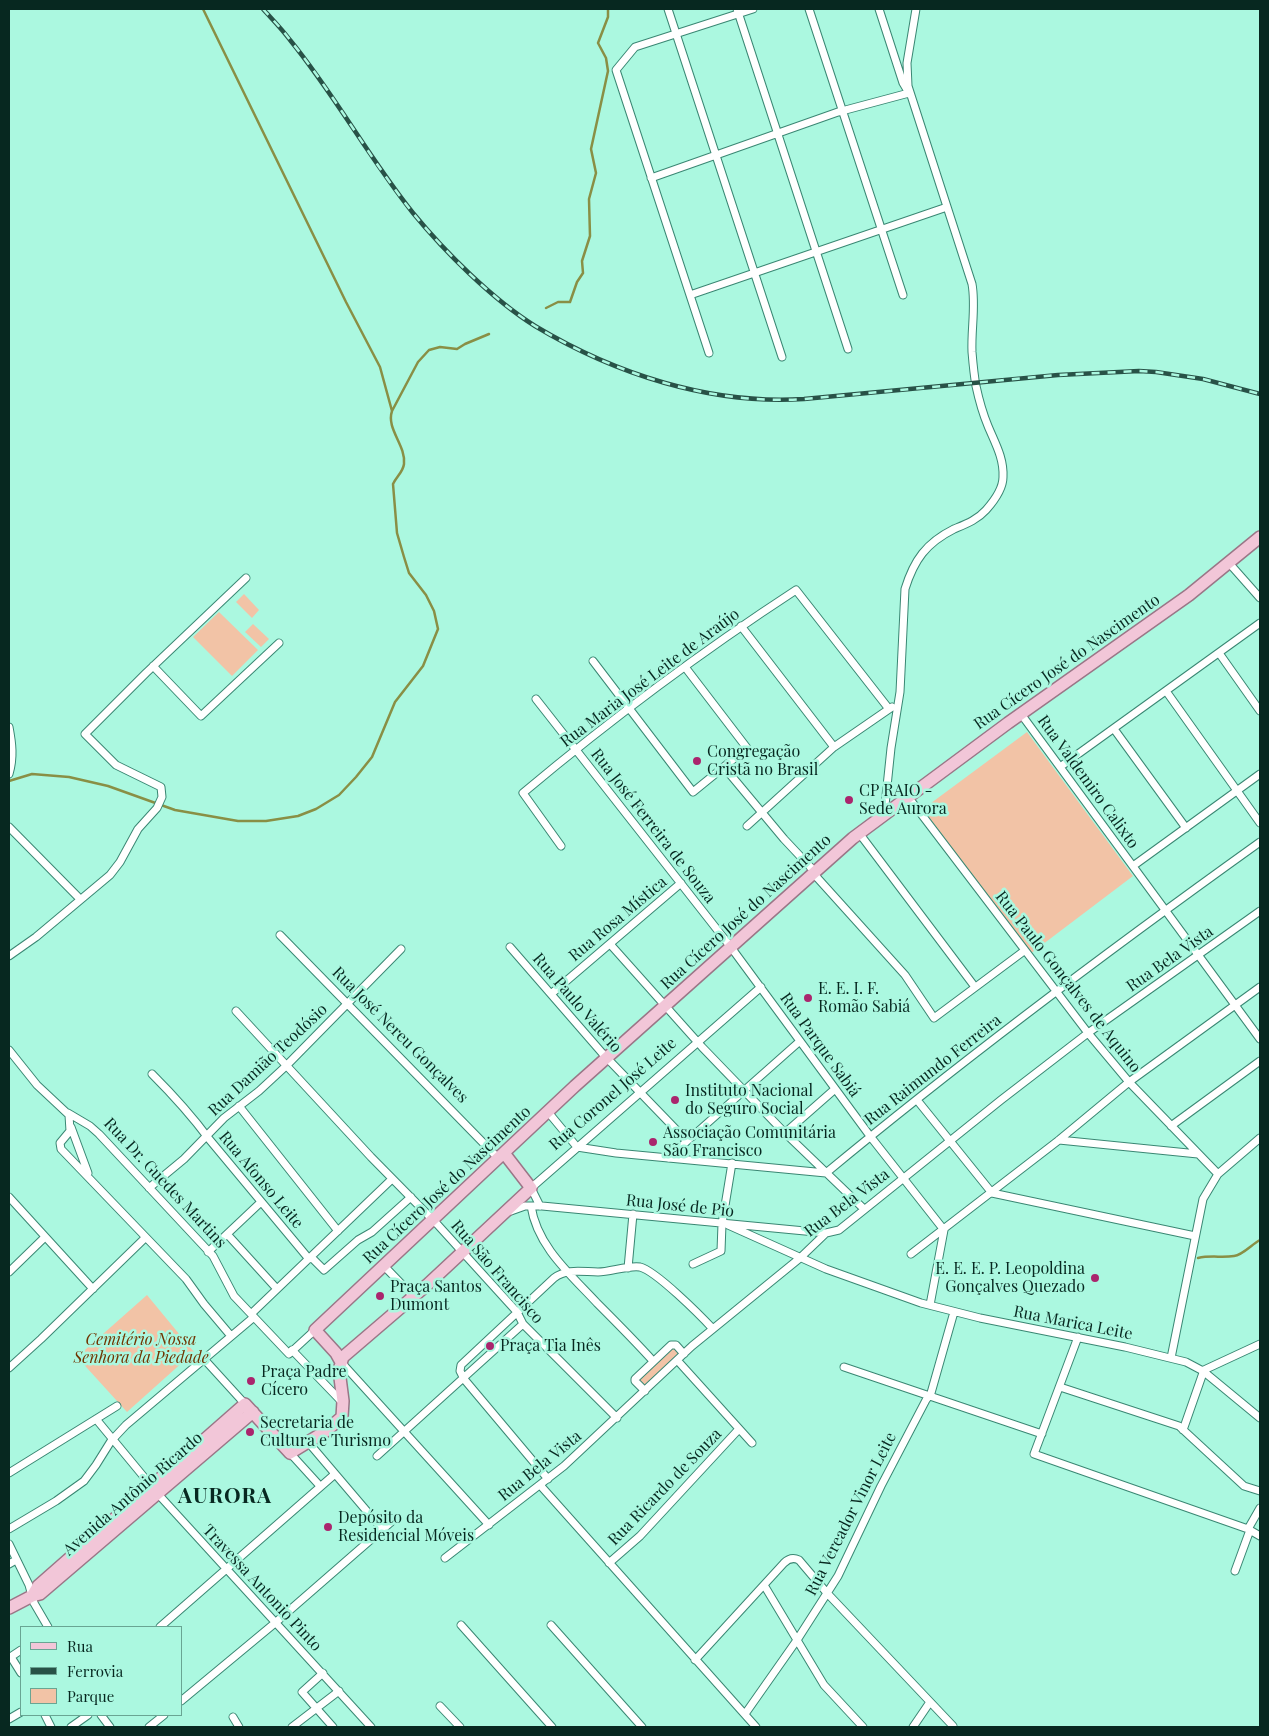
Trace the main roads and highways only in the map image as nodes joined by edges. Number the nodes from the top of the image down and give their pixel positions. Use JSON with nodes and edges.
{"nodes":[{"id":1,"x":1260,"y":537,"type":"edge"},
{"id":2,"x":501,"y":1155,"type":"junction"},
{"id":3,"x":532,"y":1188,"type":"joint"},
{"id":4,"x":341,"y":1362,"type":"junction"},
{"id":5,"x":9,"y":1608,"type":"edge"}],
"edges":[{"from":1,"to":2,"type":"main road","name":"Rua Cícero José do Nascimento"},
{"from":2,"to":3,"type":"main road","name":"Rua José Nereu Gonçalves"},
{"from":2,"to":4,"type":"main road","name":"Rua Cícero José do Nascimento"},
{"from":3,"to":4,"type":"main road","name":"Rua Coronel José Leite"},
{"from":4,"to":5,"type":"main road","name":"Avenida Antônio Ricardo"}]}
